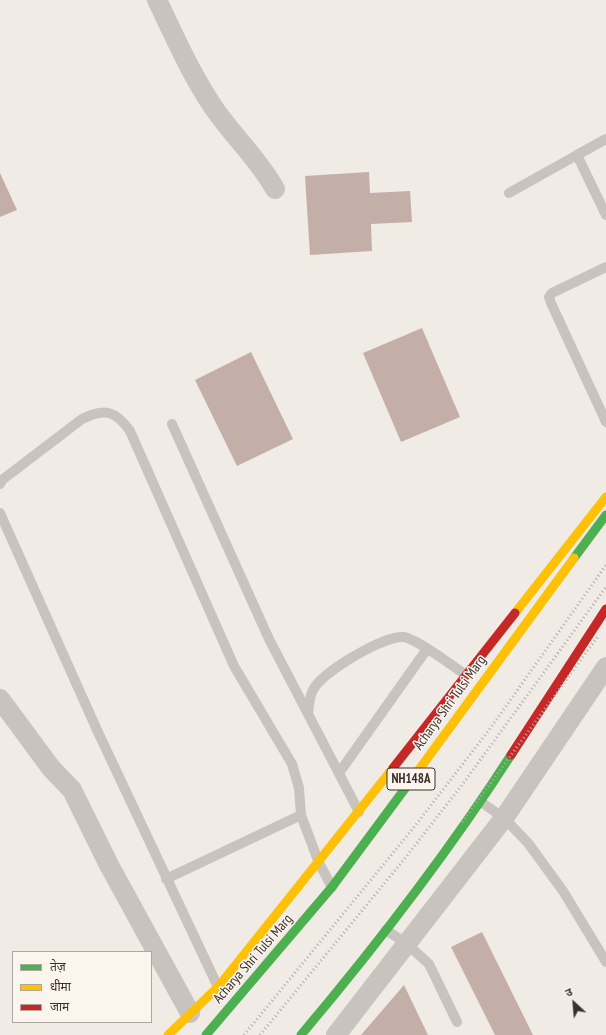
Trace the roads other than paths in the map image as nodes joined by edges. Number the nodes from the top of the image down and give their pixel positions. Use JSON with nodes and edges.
{"nodes":[{"id":1,"x":157,"y":0,"type":"edge"},
{"id":2,"x":606,"y":139,"type":"edge"},
{"id":3,"x":577,"y":155,"type":"junction"},
{"id":4,"x":275,"y":189,"type":"dead end"},
{"id":5,"x":509,"y":193,"type":"dead end"},
{"id":6,"x":606,"y":215,"type":"edge"},
{"id":7,"x":606,"y":267,"type":"edge"},
{"id":8,"x":606,"y":422,"type":"edge"},
{"id":9,"x":172,"y":424,"type":"dead end"},
{"id":10,"x":0,"y":484,"type":"edge"},
{"id":11,"x":606,"y":497,"type":"edge"},
{"id":12,"x":0,"y":513,"type":"edge"},
{"id":13,"x":606,"y":515,"type":"edge"},
{"id":14,"x":606,"y":609,"type":"edge"},
{"id":15,"x":427,"y":649,"type":"junction"},
{"id":16,"x":606,"y":667,"type":"edge"},
{"id":17,"x":466,"y":675,"type":"junction"},
{"id":18,"x":0,"y":699,"type":"edge"},
{"id":19,"x":308,"y":714,"type":"junction"},
{"id":20,"x":339,"y":773,"type":"junction"},
{"id":21,"x":481,"y":802,"type":"junction"},
{"id":22,"x":359,"y":812,"type":"junction"},
{"id":23,"x":301,"y":814,"type":"junction"},
{"id":24,"x":504,"y":818,"type":"junction"},
{"id":25,"x":319,"y":864,"type":"junction"},
{"id":26,"x":166,"y":879,"type":"junction"},
{"id":27,"x":332,"y":887,"type":"junction"},
{"id":28,"x":386,"y":930,"type":"junction"},
{"id":29,"x":407,"y":944,"type":"junction"},
{"id":30,"x":605,"y":959,"type":"edge"},
{"id":31,"x":223,"y":998,"type":"junction"},
{"id":32,"x":190,"y":1013,"type":"junction"},
{"id":33,"x":457,"y":1022,"type":"dead end"},
{"id":34,"x":168,"y":1035,"type":"edge"},
{"id":35,"x":206,"y":1035,"type":"edge"},
{"id":36,"x":301,"y":1035,"type":"edge"},
{"id":37,"x":336,"y":1035,"type":"edge"}],
"edges":[{"from":1,"to":4,"type":"street"},
{"from":2,"to":3,"type":"lane"},
{"from":3,"to":5,"type":"lane"},
{"from":3,"to":6,"type":"lane"},
{"from":7,"to":8,"type":"lane"},
{"from":9,"to":19,"type":"lane"},
{"from":10,"to":23,"type":"lane"},
{"from":11,"to":17,"type":"main road"},
{"from":12,"to":26,"type":"lane"},
{"from":13,"to":27,"type":"main road","name":"Acharya Shri Tulsi Marg","number":"NH148A"},
{"from":14,"to":21,"type":"main road"},
{"from":15,"to":17,"type":"lane"},
{"from":15,"to":19,"type":"lane"},
{"from":15,"to":20,"type":"lane"},
{"from":16,"to":24,"type":"street"},
{"from":17,"to":22,"type":"main road"},
{"from":18,"to":32,"type":"street"},
{"from":19,"to":20,"type":"lane"},
{"from":20,"to":22,"type":"lane"},
{"from":21,"to":24,"type":"lane"},
{"from":21,"to":28,"type":"main road"},
{"from":22,"to":25,"type":"main road"},
{"from":23,"to":25,"type":"lane"},
{"from":23,"to":26,"type":"lane"},
{"from":24,"to":29,"type":"street"},
{"from":24,"to":30,"type":"lane"},
{"from":25,"to":27,"type":"lane"},
{"from":25,"to":31,"type":"main road"},
{"from":26,"to":31,"type":"lane"},
{"from":27,"to":31,"type":"main road","name":"Acharya Shri Tulsi Marg","number":"NH148A"},
{"from":28,"to":29,"type":"lane"},
{"from":28,"to":36,"type":"main road"},
{"from":29,"to":33,"type":"lane"},
{"from":29,"to":37,"type":"street"},
{"from":31,"to":32,"type":"main road"},
{"from":31,"to":35,"type":"main road","name":"Acharya Shri Tulsi Marg","number":"NH148A"},
{"from":32,"to":34,"type":"main road"}]}
